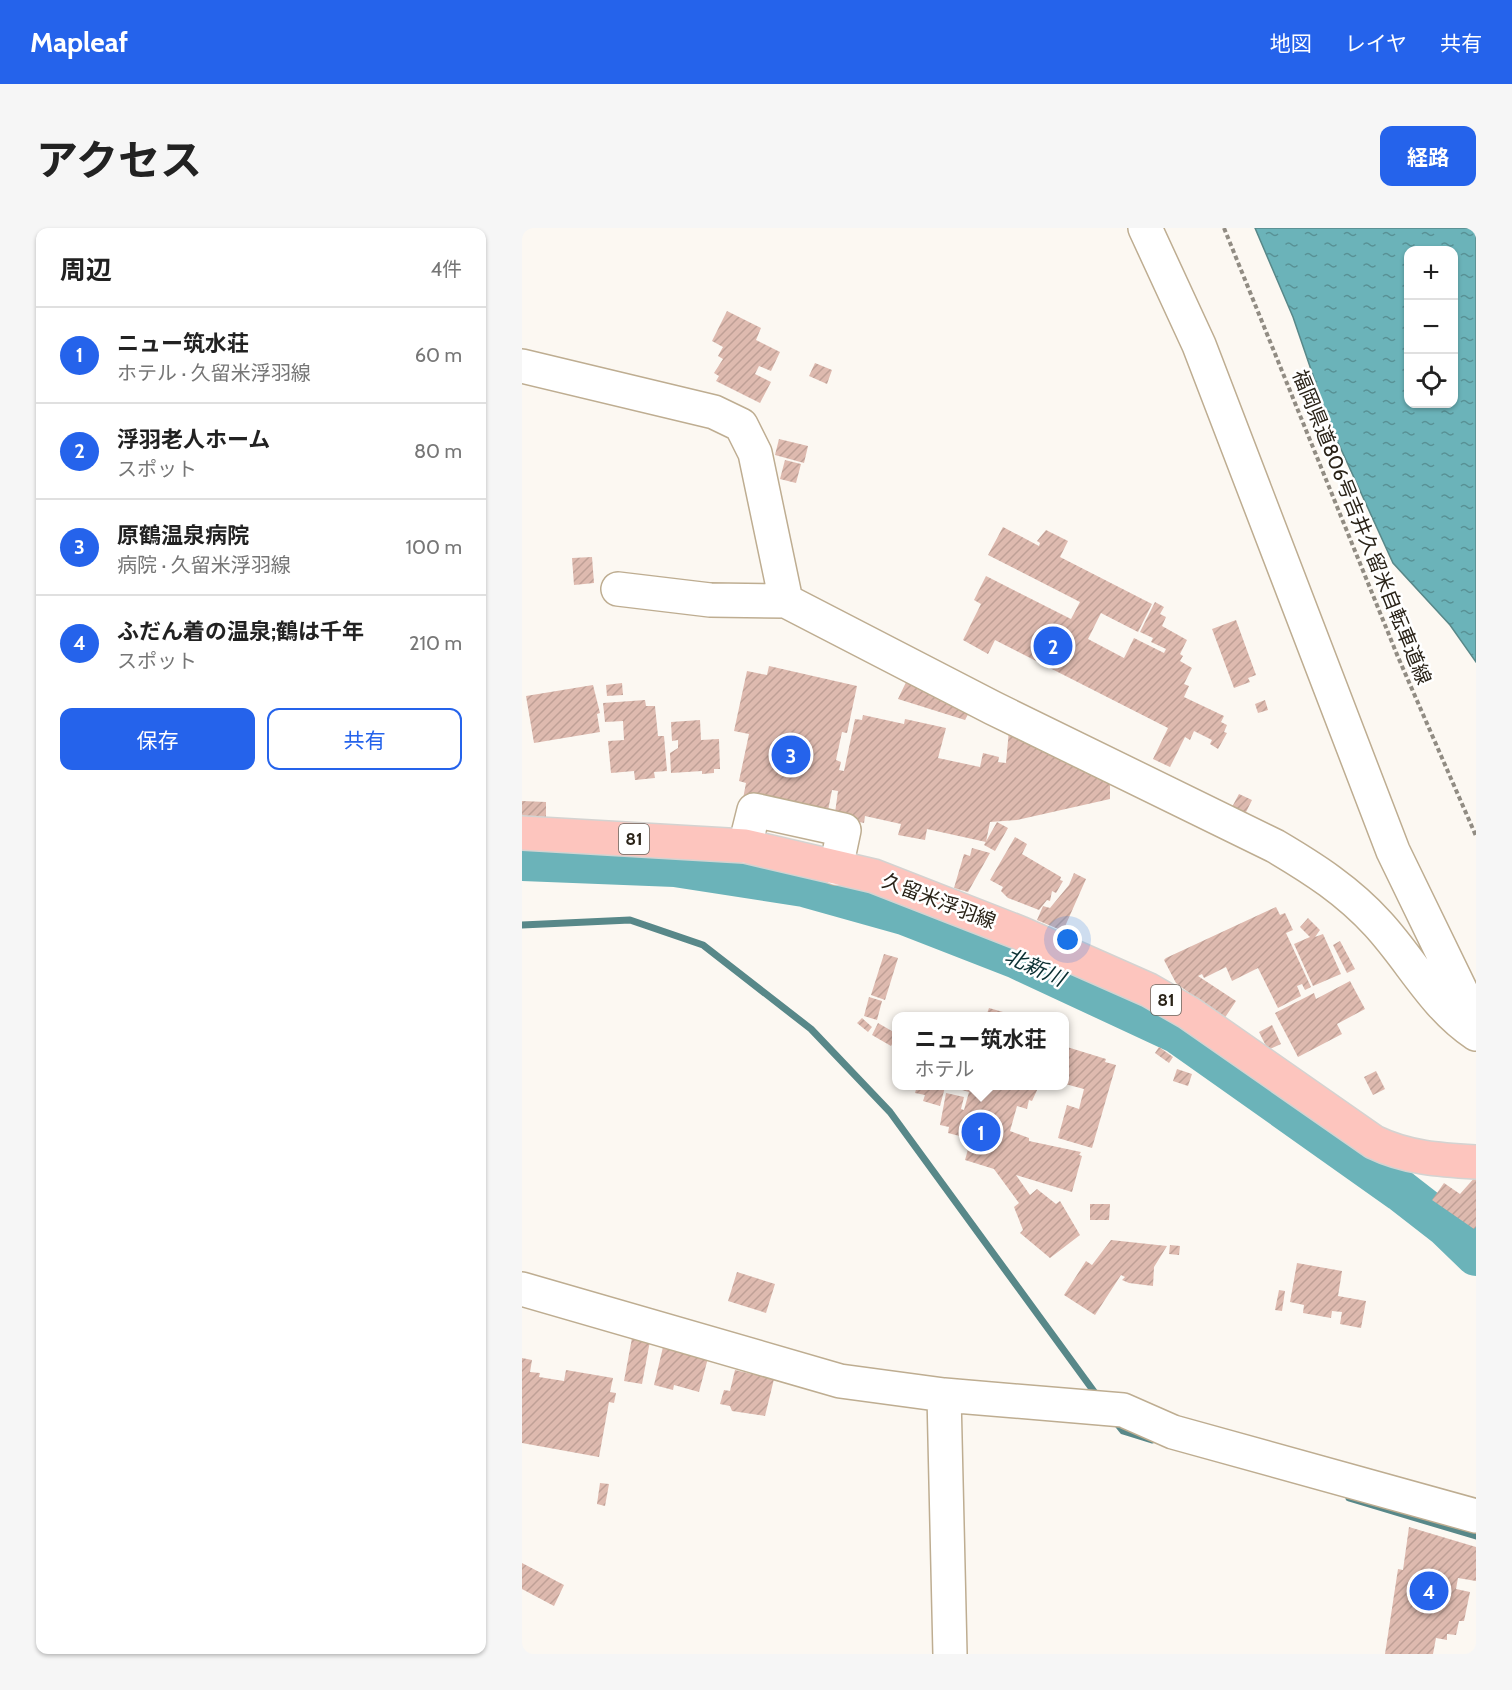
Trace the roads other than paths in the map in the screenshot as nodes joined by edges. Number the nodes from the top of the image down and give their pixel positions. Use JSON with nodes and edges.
{"nodes":[{"id":1,"x":1144,"y":228,"type":"edge"},
{"id":2,"x":522,"y":366,"type":"edge"},
{"id":3,"x":618,"y":589,"type":"dead end"},
{"id":4,"x":786,"y":601,"type":"junction"},
{"id":5,"x":522,"y":834,"type":"edge"},
{"id":6,"x":1476,"y":1022,"type":"edge"},
{"id":7,"x":1476,"y":1034,"type":"edge"},
{"id":8,"x":1476,"y":1162,"type":"edge"},
{"id":9,"x":522,"y":1289,"type":"edge"},
{"id":10,"x":944,"y":1395,"type":"junction"},
{"id":11,"x":1476,"y":1516,"type":"edge"},
{"id":12,"x":950,"y":1654,"type":"edge"}],
"edges":[{"from":1,"to":6,"type":"street"},
{"from":2,"to":4,"type":"street"},
{"from":3,"to":4,"type":"street"},
{"from":4,"to":7,"type":"street"},
{"from":5,"to":8,"type":"main road","name":"久留米浮羽線","number":"81"},
{"from":9,"to":10,"type":"street"},
{"from":10,"to":11,"type":"street"},
{"from":10,"to":12,"type":"street"}]}
